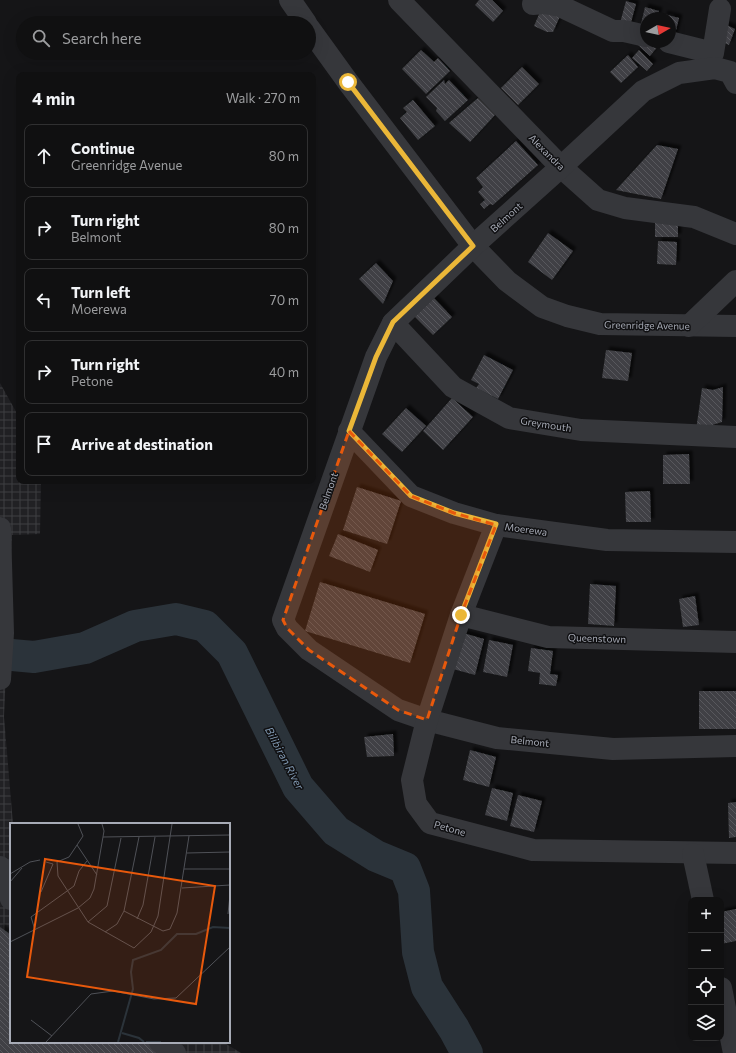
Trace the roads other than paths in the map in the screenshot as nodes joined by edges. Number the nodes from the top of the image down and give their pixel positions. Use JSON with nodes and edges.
{"nodes":[{"id":1,"x":399,"y":0,"type":"edge"},
{"id":2,"x":533,"y":4,"type":"dead end"},
{"id":3,"x":720,"y":9,"type":"dead end"},
{"id":4,"x":640,"y":35,"type":"edge"},
{"id":5,"x":316,"y":38,"type":"edge"},
{"id":6,"x":676,"y":44,"type":"edge"},
{"id":7,"x":736,"y":83,"type":"edge"},
{"id":8,"x":561,"y":167,"type":"junction"},
{"id":9,"x":736,"y":234,"type":"edge"},
{"id":10,"x":473,"y":246,"type":"junction"},
{"id":11,"x":736,"y":281,"type":"edge"},
{"id":12,"x":393,"y":322,"type":"junction"},
{"id":13,"x":689,"y":326,"type":"junction"},
{"id":14,"x":736,"y":326,"type":"edge"},
{"id":15,"x":349,"y":431,"type":"junction"},
{"id":16,"x":736,"y":437,"type":"edge"},
{"id":17,"x":496,"y":524,"type":"junction"},
{"id":18,"x":0,"y":528,"type":"edge"},
{"id":19,"x":736,"y":542,"type":"edge"},
{"id":20,"x":461,"y":615,"type":"junction"},
{"id":21,"x":736,"y":642,"type":"edge"},
{"id":22,"x":0,"y":679,"type":"edge"},
{"id":23,"x":427,"y":720,"type":"junction"},
{"id":24,"x":736,"y":746,"type":"edge"},
{"id":25,"x":736,"y":853,"type":"edge"},
{"id":26,"x":693,"y":854,"type":"junction"},
{"id":27,"x":0,"y":867,"type":"edge"},
{"id":28,"x":10,"y":896,"type":"edge"},
{"id":29,"x":702,"y":897,"type":"edge"},
{"id":30,"x":724,"y":1003,"type":"edge"},
{"id":31,"x":161,"y":1043,"type":"edge"},
{"id":32,"x":175,"y":1053,"type":"edge"},
{"id":33,"x":734,"y":1053,"type":"edge"}],
"edges":[{"from":1,"to":8,"type":"street","name":"Alexandra"},
{"from":2,"to":4,"type":"street"},
{"from":3,"to":6,"type":"street"},
{"from":5,"to":10,"type":"street","name":"Greenridge Avenue"},
{"from":7,"to":8,"type":"street","name":"Belmont"},
{"from":8,"to":9,"type":"street","name":"Alexandra"},
{"from":8,"to":10,"type":"street","name":"Belmont"},
{"from":10,"to":12,"type":"street","name":"Belmont"},
{"from":10,"to":13,"type":"street","name":"Greenridge Avenue"},
{"from":11,"to":13,"type":"street"},
{"from":12,"to":15,"type":"street","name":"Belmont"},
{"from":12,"to":16,"type":"street","name":"Greymouth"},
{"from":13,"to":14,"type":"street","name":"Greenridge Avenue"},
{"from":15,"to":17,"type":"street","name":"Moerewa"},
{"from":15,"to":23,"type":"street","name":"Belmont"},
{"from":17,"to":19,"type":"street","name":"Moerewa"},
{"from":17,"to":20,"type":"street","name":"Petone"},
{"from":18,"to":22,"type":"street"},
{"from":20,"to":21,"type":"street","name":"Queenstown"},
{"from":20,"to":23,"type":"street","name":"Petone"},
{"from":23,"to":24,"type":"street","name":"Belmont"},
{"from":23,"to":26,"type":"street","name":"Petone"},
{"from":25,"to":26,"type":"street","name":"Petone"},
{"from":26,"to":29,"type":"street"},
{"from":27,"to":28,"type":"street"},
{"from":30,"to":33,"type":"street"},
{"from":31,"to":32,"type":"street"}]}
